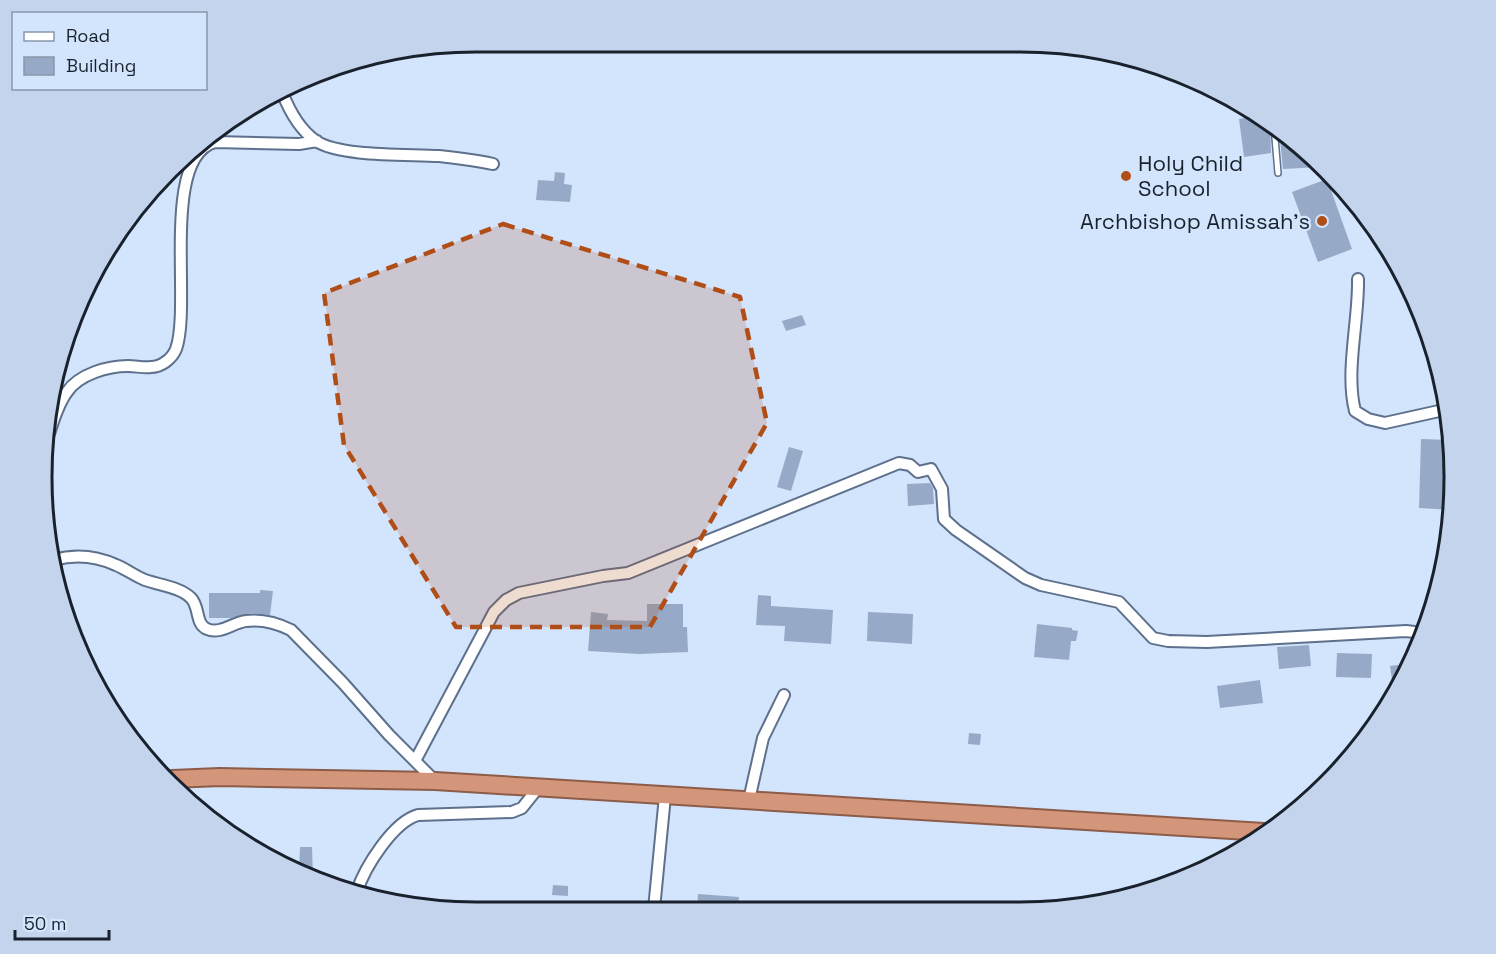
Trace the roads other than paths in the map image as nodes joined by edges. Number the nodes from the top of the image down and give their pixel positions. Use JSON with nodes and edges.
{"nodes":[{"id":1,"x":284,"y":98,"type":"edge"},
{"id":2,"x":1275,"y":139,"type":"edge"},
{"id":3,"x":316,"y":141,"type":"junction"},
{"id":4,"x":217,"y":142,"type":"edge"},
{"id":5,"x":195,"y":160,"type":"edge"},
{"id":6,"x":494,"y":164,"type":"dead end"},
{"id":7,"x":1278,"y":172,"type":"dead end"},
{"id":8,"x":1358,"y":279,"type":"dead end"},
{"id":9,"x":1438,"y":411,"type":"edge"},
{"id":10,"x":57,"y":415,"type":"edge"},
{"id":11,"x":61,"y":558,"type":"edge"},
{"id":12,"x":1414,"y":632,"type":"edge"},
{"id":13,"x":784,"y":695,"type":"dead end"},
{"id":14,"x":415,"y":761,"type":"junction"},
{"id":15,"x":179,"y":779,"type":"edge"},
{"id":16,"x":435,"y":781,"type":"junction"},
{"id":17,"x":538,"y":788,"type":"junction"},
{"id":18,"x":665,"y":796,"type":"junction"},
{"id":19,"x":749,"y":800,"type":"junction"},
{"id":20,"x":1253,"y":831,"type":"edge"},
{"id":21,"x":360,"y":885,"type":"edge"},
{"id":22,"x":655,"y":902,"type":"edge"}],
"edges":[{"from":1,"to":3,"type":"street"},
{"from":2,"to":7,"type":"lane"},
{"from":3,"to":4,"type":"street"},
{"from":3,"to":6,"type":"street"},
{"from":5,"to":10,"type":"street"},
{"from":8,"to":9,"type":"street"},
{"from":11,"to":14,"type":"street"},
{"from":12,"to":14,"type":"street"},
{"from":13,"to":19,"type":"street"},
{"from":14,"to":16,"type":"street"},
{"from":15,"to":16,"type":"highway"},
{"from":16,"to":17,"type":"highway"},
{"from":17,"to":18,"type":"highway"},
{"from":17,"to":21,"type":"street"},
{"from":18,"to":19,"type":"highway"},
{"from":18,"to":22,"type":"street"},
{"from":19,"to":20,"type":"highway"}]}
